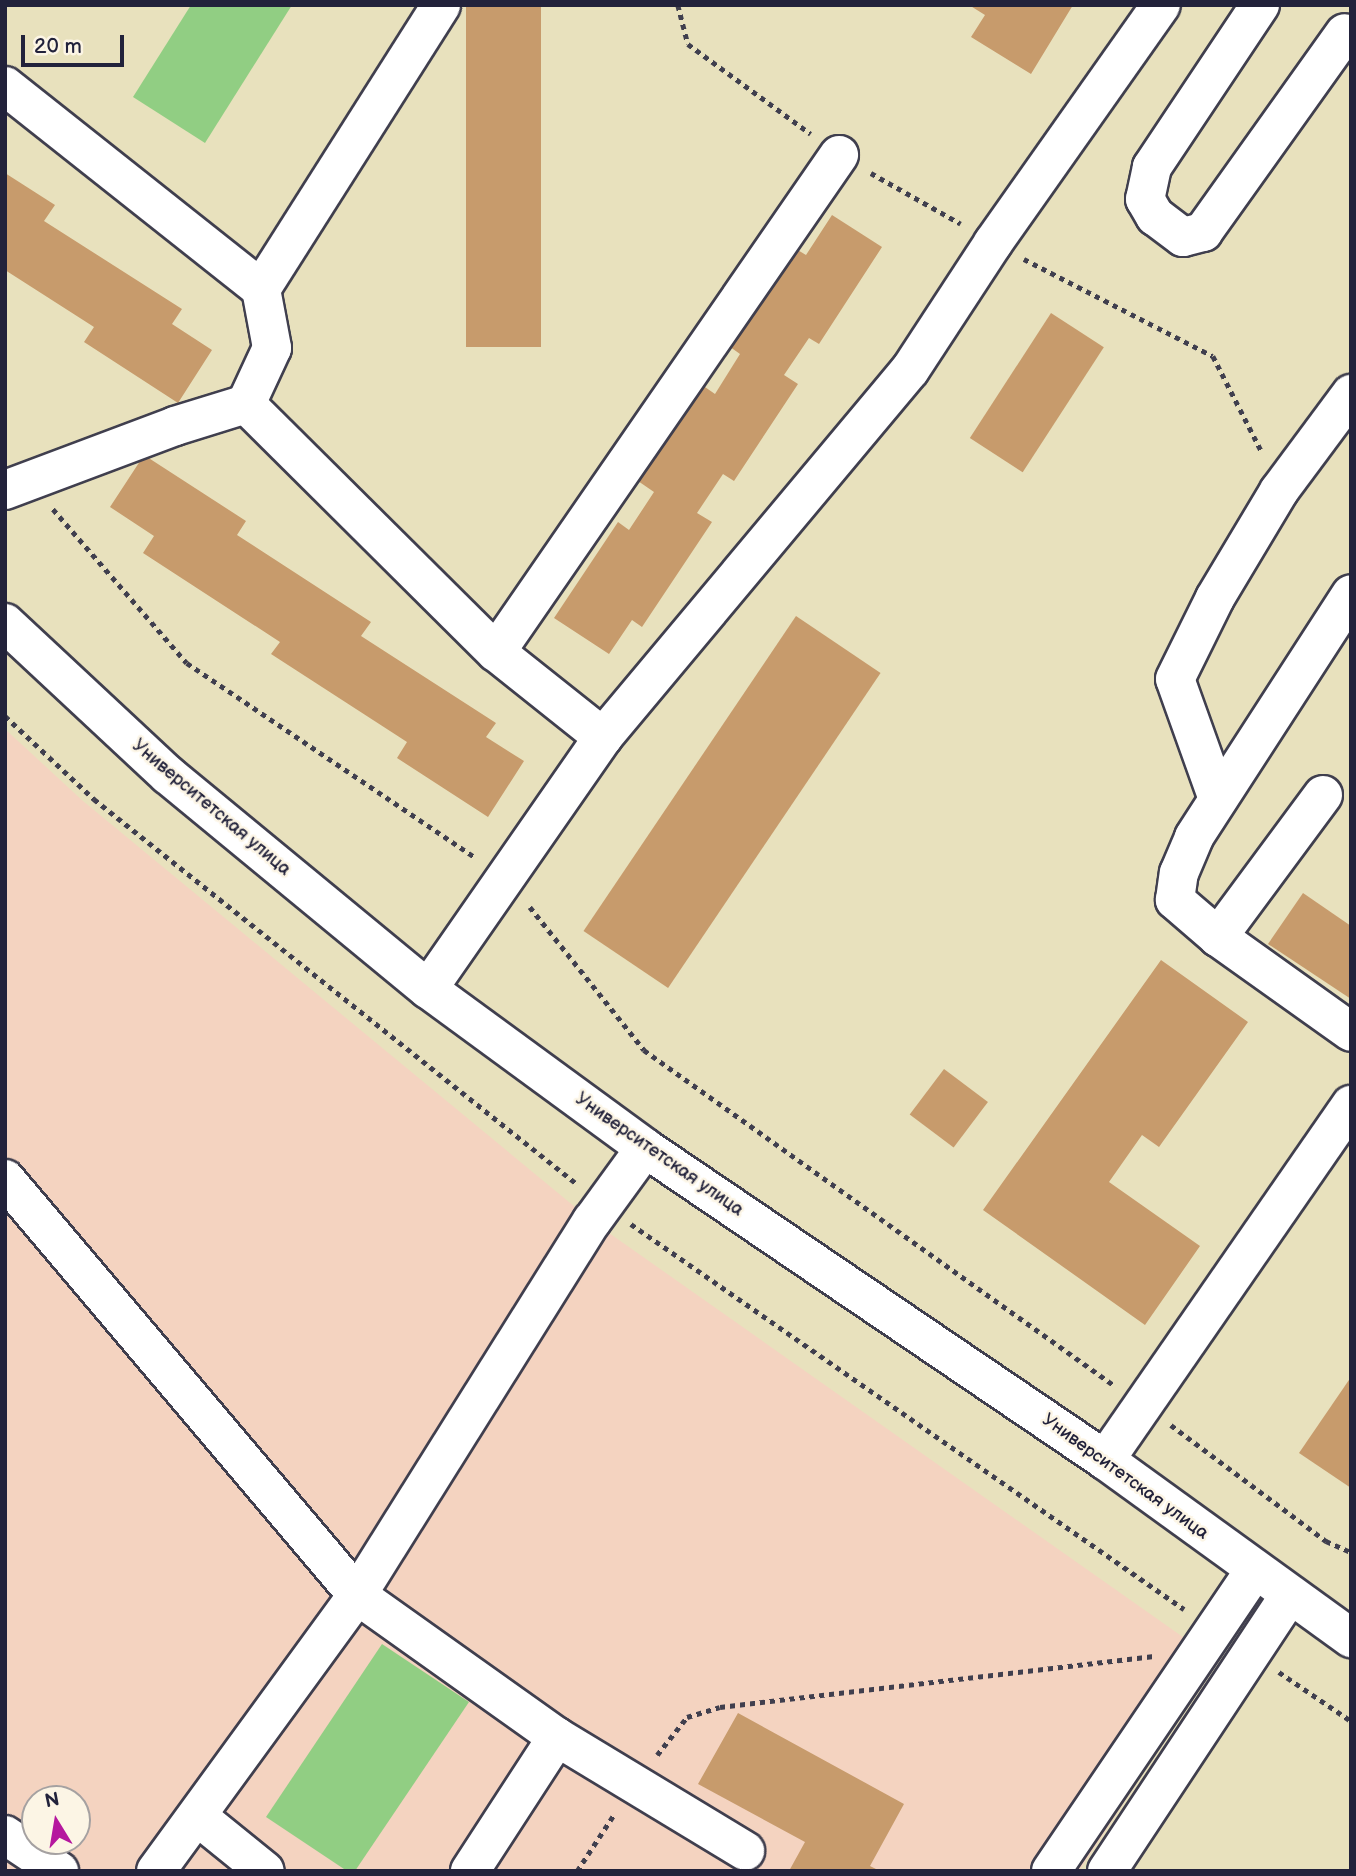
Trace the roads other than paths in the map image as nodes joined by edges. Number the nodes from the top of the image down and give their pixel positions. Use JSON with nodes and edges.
{"nodes":[{"id":1,"x":440,"y":5,"type":"edge"},
{"id":2,"x":1161,"y":5,"type":"edge"},
{"id":3,"x":1260,"y":5,"type":"edge"},
{"id":4,"x":1345,"y":33,"type":"dead end"},
{"id":5,"x":5,"y":86,"type":"edge"},
{"id":6,"x":839,"y":155,"type":"dead end"},
{"id":7,"x":261,"y":289,"type":"junction"},
{"id":8,"x":1351,"y":394,"type":"edge"},
{"id":9,"x":246,"y":404,"type":"junction"},
{"id":10,"x":17,"y":486,"type":"edge"},
{"id":11,"x":1351,"y":594,"type":"edge"},
{"id":12,"x":5,"y":623,"type":"edge"},
{"id":13,"x":496,"y":652,"type":"junction"},
{"id":14,"x":603,"y":737,"type":"junction"},
{"id":15,"x":1323,"y":795,"type":"dead end"},
{"id":16,"x":1219,"y":799,"type":"junction"},
{"id":17,"x":1218,"y":937,"type":"junction"},
{"id":18,"x":428,"y":989,"type":"junction"},
{"id":19,"x":1351,"y":1032,"type":"edge"},
{"id":20,"x":1351,"y":1105,"type":"edge"},
{"id":21,"x":645,"y":1148,"type":"junction"},
{"id":22,"x":5,"y":1179,"type":"edge"},
{"id":23,"x":1105,"y":1460,"type":"junction"},
{"id":24,"x":1254,"y":1571,"type":"junction"},
{"id":25,"x":357,"y":1595,"type":"junction"},
{"id":26,"x":1289,"y":1596,"type":"junction"},
{"id":27,"x":1351,"y":1638,"type":"edge"},
{"id":28,"x":557,"y":1737,"type":"junction"},
{"id":29,"x":197,"y":1816,"type":"junction"},
{"id":30,"x":5,"y":1835,"type":"edge"},
{"id":31,"x":745,"y":1851,"type":"dead end"},
{"id":32,"x":59,"y":1871,"type":"edge"},
{"id":33,"x":156,"y":1871,"type":"edge"},
{"id":34,"x":265,"y":1871,"type":"edge"},
{"id":35,"x":470,"y":1871,"type":"edge"},
{"id":36,"x":1051,"y":1871,"type":"edge"},
{"id":37,"x":1107,"y":1871,"type":"edge"}],
"edges":[{"from":1,"to":7,"type":"main road"},
{"from":2,"to":14,"type":"main road"},
{"from":3,"to":4,"type":"main road"},
{"from":5,"to":7,"type":"main road"},
{"from":6,"to":13,"type":"main road"},
{"from":7,"to":9,"type":"main road"},
{"from":8,"to":16,"type":"main road"},
{"from":9,"to":10,"type":"main road"},
{"from":9,"to":13,"type":"main road"},
{"from":11,"to":16,"type":"main road"},
{"from":12,"to":18,"type":"main road","name":"Университетская улица"},
{"from":13,"to":14,"type":"main road"},
{"from":14,"to":18,"type":"main road"},
{"from":15,"to":17,"type":"main road"},
{"from":16,"to":17,"type":"main road"},
{"from":17,"to":19,"type":"main road"},
{"from":18,"to":21,"type":"main road","name":"Университетская улица"},
{"from":20,"to":23,"type":"main road"},
{"from":21,"to":23,"type":"main road","name":"Университетская улица"},
{"from":21,"to":25,"type":"main road"},
{"from":22,"to":25,"type":"main road"},
{"from":23,"to":24,"type":"main road","name":"Университетская улица"},
{"from":24,"to":26,"type":"main road","name":"Университетская улица"},
{"from":24,"to":36,"type":"main road"},
{"from":25,"to":28,"type":"main road"},
{"from":25,"to":29,"type":"main road"},
{"from":26,"to":27,"type":"main road","name":"Университетская улица"},
{"from":26,"to":37,"type":"main road"},
{"from":28,"to":31,"type":"main road"},
{"from":28,"to":35,"type":"main road"},
{"from":29,"to":33,"type":"main road"},
{"from":29,"to":34,"type":"main road"},
{"from":30,"to":32,"type":"main road"}]}
